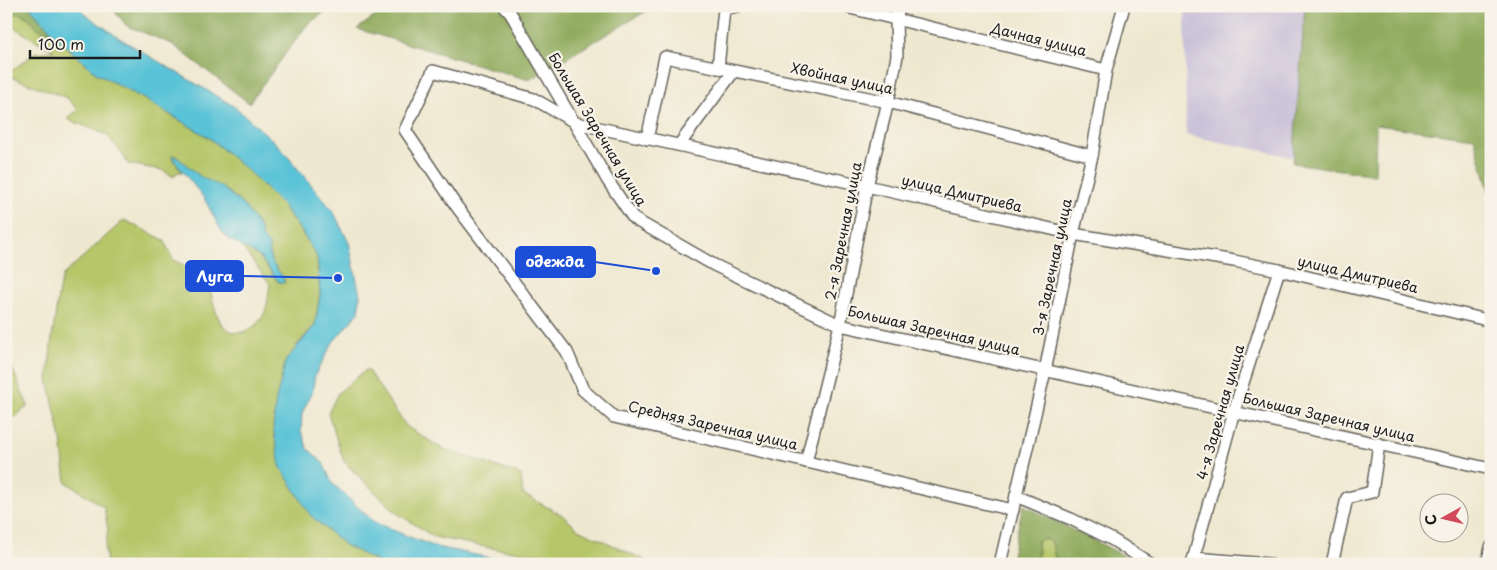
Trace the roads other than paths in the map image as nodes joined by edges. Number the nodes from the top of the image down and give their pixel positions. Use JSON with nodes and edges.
{"nodes":[{"id":1,"x":504,"y":6,"type":"edge"},
{"id":2,"x":738,"y":6,"type":"edge"},
{"id":3,"x":850,"y":6,"type":"edge"},
{"id":4,"x":900,"y":6,"type":"edge"},
{"id":5,"x":1124,"y":6,"type":"edge"},
{"id":6,"x":896,"y":19,"type":"junction"},
{"id":7,"x":718,"y":68,"type":"junction"},
{"id":8,"x":433,"y":70,"type":"joint"},
{"id":9,"x":1106,"y":70,"type":"junction"},
{"id":10,"x":734,"y":71,"type":"junction"},
{"id":11,"x":888,"y":102,"type":"junction"},
{"id":12,"x":576,"y":123,"type":"junction"},
{"id":13,"x":647,"y":138,"type":"junction"},
{"id":14,"x":679,"y":145,"type":"junction"},
{"id":15,"x":1092,"y":156,"type":"junction"},
{"id":16,"x":867,"y":186,"type":"junction"},
{"id":17,"x":1073,"y":234,"type":"junction"},
{"id":18,"x":1279,"y":270,"type":"junction"},
{"id":19,"x":1491,"y":320,"type":"edge"},
{"id":20,"x":840,"y":325,"type":"junction"},
{"id":21,"x":1045,"y":371,"type":"junction"},
{"id":22,"x":1234,"y":411,"type":"junction"},
{"id":23,"x":1379,"y":444,"type":"junction"},
{"id":24,"x":806,"y":462,"type":"junction"},
{"id":25,"x":1491,"y":469,"type":"edge"},
{"id":26,"x":1016,"y":496,"type":"junction"},
{"id":27,"x":1013,"y":510,"type":"junction"},
{"id":28,"x":1491,"y":547,"type":"edge"},
{"id":29,"x":1193,"y":561,"type":"edge"},
{"id":30,"x":1000,"y":564,"type":"edge"},
{"id":31,"x":1151,"y":564,"type":"edge"},
{"id":32,"x":1269,"y":564,"type":"edge"},
{"id":33,"x":1332,"y":564,"type":"edge"},
{"id":34,"x":1487,"y":564,"type":"edge"}],
"edges":[{"from":1,"to":12,"type":"street","name":"Большая Заречная улица"},
{"from":2,"to":7,"type":"street"},
{"from":3,"to":6,"type":"street","name":"Дачная улица"},
{"from":4,"to":6,"type":"street","name":"2-я Заречная улица"},
{"from":5,"to":9,"type":"street","name":"3-я Заречная улица"},
{"from":6,"to":9,"type":"street","name":"Дачная улица"},
{"from":6,"to":11,"type":"street","name":"2-я Заречная улица"},
{"from":7,"to":10,"type":"street","name":"Хвойная улица"},
{"from":7,"to":13,"type":"street","name":"Хвойная улица"},
{"from":8,"to":12,"type":"street","name":"улица Дмитриева"},
{"from":8,"to":24,"type":"street","name":"Средняя Заречная улица"},
{"from":9,"to":15,"type":"street","name":"3-я Заречная улица"},
{"from":10,"to":11,"type":"street","name":"Хвойная улица"},
{"from":10,"to":14,"type":"street"},
{"from":11,"to":15,"type":"street","name":"Хвойная улица"},
{"from":11,"to":16,"type":"street","name":"2-я Заречная улица"},
{"from":12,"to":13,"type":"street","name":"улица Дмитриева"},
{"from":12,"to":20,"type":"street","name":"Большая Заречная улица"},
{"from":13,"to":14,"type":"street","name":"улица Дмитриева"},
{"from":14,"to":16,"type":"street","name":"улица Дмитриева"},
{"from":15,"to":17,"type":"street","name":"3-я Заречная улица"},
{"from":16,"to":17,"type":"street","name":"улица Дмитриева"},
{"from":16,"to":20,"type":"street","name":"2-я Заречная улица"},
{"from":17,"to":18,"type":"street","name":"улица Дмитриева"},
{"from":17,"to":21,"type":"street","name":"3-я Заречная улица"},
{"from":18,"to":19,"type":"street","name":"улица Дмитриева"},
{"from":18,"to":22,"type":"street","name":"4-я Заречная улица"},
{"from":20,"to":21,"type":"street","name":"Большая Заречная улица"},
{"from":20,"to":24,"type":"street","name":"2-я Заречная улица"},
{"from":21,"to":22,"type":"street","name":"Большая Заречная улица"},
{"from":21,"to":26,"type":"street","name":"3-я Заречная улица"},
{"from":22,"to":23,"type":"street","name":"Большая Заречная улица"},
{"from":22,"to":29,"type":"street","name":"4-я Заречная улица"},
{"from":23,"to":25,"type":"street","name":"Большая Заречная улица"},
{"from":23,"to":33,"type":"street"},
{"from":24,"to":27,"type":"street","name":"Средняя Заречная улица"},
{"from":26,"to":27,"type":"street","name":"3-я Заречная улица"},
{"from":26,"to":31,"type":"street"},
{"from":27,"to":30,"type":"street","name":"3-я Заречная улица"},
{"from":28,"to":34,"type":"street"},
{"from":29,"to":32,"type":"street"}]}
